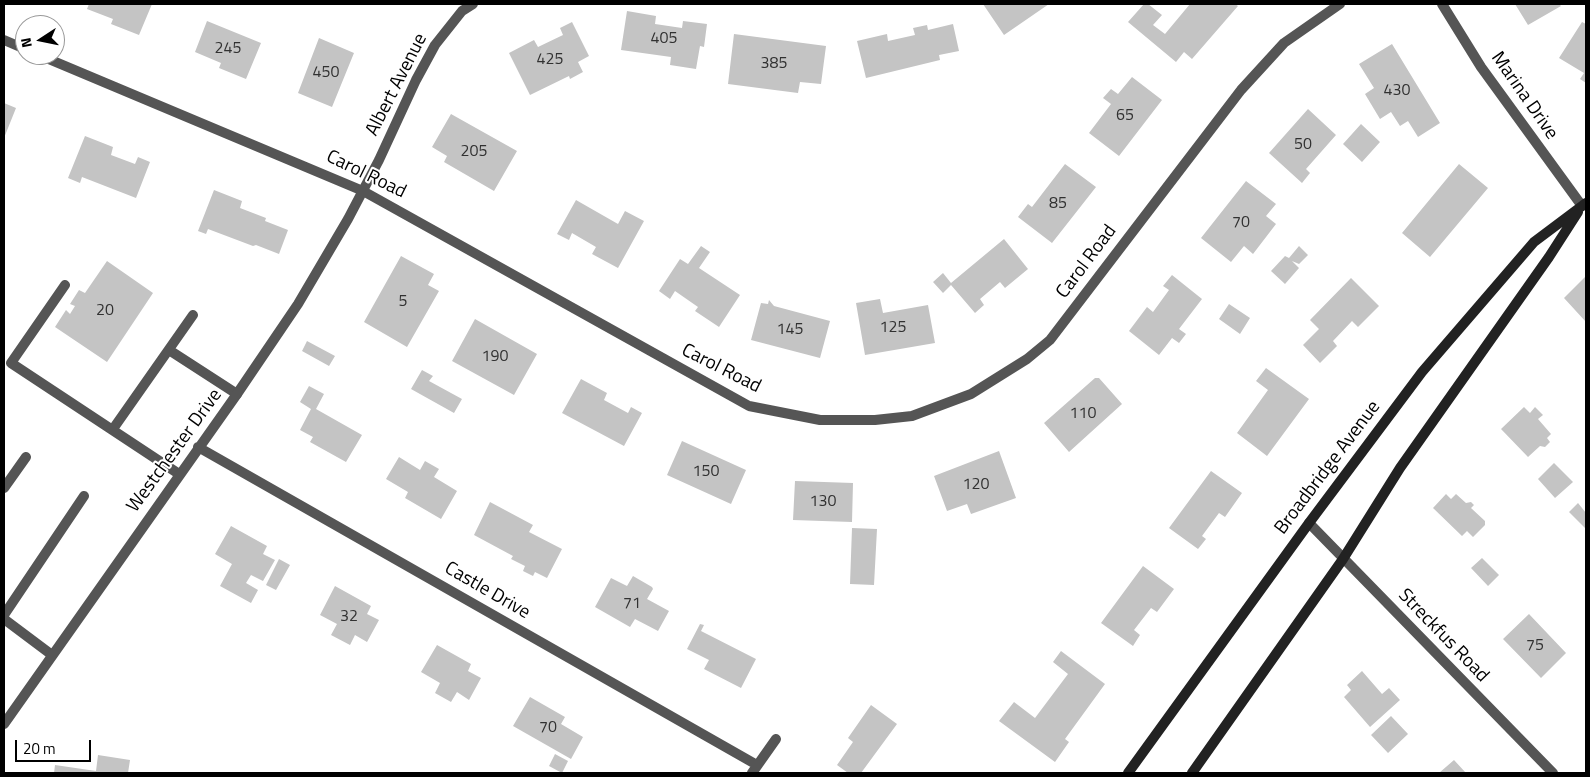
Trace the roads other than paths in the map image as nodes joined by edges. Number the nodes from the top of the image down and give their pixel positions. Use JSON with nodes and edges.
{"nodes":[{"id":1,"x":472,"y":4,"type":"edge"},
{"id":2,"x":1340,"y":4,"type":"edge"},
{"id":3,"x":1442,"y":4,"type":"edge"},
{"id":4,"x":63,"y":65,"type":"edge"},
{"id":5,"x":363,"y":191,"type":"junction"},
{"id":6,"x":1584,"y":204,"type":"edge"},
{"id":7,"x":65,"y":285,"type":"dead end"},
{"id":8,"x":193,"y":315,"type":"dead end"},
{"id":9,"x":169,"y":350,"type":"junction"},
{"id":10,"x":237,"y":394,"type":"junction"},
{"id":11,"x":113,"y":429,"type":"junction"},
{"id":12,"x":198,"y":447,"type":"junction"},
{"id":13,"x":26,"y":457,"type":"dead end"},
{"id":14,"x":179,"y":474,"type":"junction"},
{"id":15,"x":4,"y":488,"type":"edge"},
{"id":16,"x":84,"y":496,"type":"dead end"},
{"id":17,"x":1309,"y":523,"type":"junction"},
{"id":18,"x":1343,"y":559,"type":"junction"},
{"id":19,"x":4,"y":616,"type":"edge"},
{"id":20,"x":4,"y":619,"type":"edge"},
{"id":21,"x":52,"y":655,"type":"junction"},
{"id":22,"x":4,"y":724,"type":"edge"},
{"id":23,"x":776,"y":739,"type":"dead end"},
{"id":24,"x":754,"y":769,"type":"edge"},
{"id":25,"x":1128,"y":773,"type":"edge"},
{"id":26,"x":1192,"y":773,"type":"edge"},
{"id":27,"x":1553,"y":773,"type":"edge"}],
"edges":[{"from":1,"to":5,"type":"street","name":"Albert Avenue"},
{"from":2,"to":5,"type":"street","name":"Carol Road"},
{"from":3,"to":6,"type":"street","name":"Marina Drive"},
{"from":4,"to":5,"type":"street","name":"Carol Road"},
{"from":5,"to":10,"type":"street","name":"Westchester Drive"},
{"from":6,"to":17,"type":"main road","name":"Broadbridge Avenue"},
{"from":6,"to":18,"type":"main road"},
{"from":7,"to":11,"type":"street"},
{"from":8,"to":9,"type":"street"},
{"from":9,"to":10,"type":"street"},
{"from":9,"to":11,"type":"street"},
{"from":10,"to":12,"type":"street","name":"Westchester Drive"},
{"from":11,"to":14,"type":"street"},
{"from":12,"to":14,"type":"street","name":"Westchester Drive"},
{"from":12,"to":24,"type":"street","name":"Castle Drive"},
{"from":13,"to":15,"type":"street"},
{"from":14,"to":21,"type":"street","name":"Westchester Drive"},
{"from":16,"to":19,"type":"street"},
{"from":17,"to":18,"type":"street","name":"Streckfus Road"},
{"from":17,"to":25,"type":"main road","name":"Broadbridge Avenue"},
{"from":18,"to":26,"type":"main road"},
{"from":18,"to":27,"type":"street","name":"Streckfus Road"},
{"from":20,"to":21,"type":"street"},
{"from":21,"to":22,"type":"street","name":"Westchester Drive"},
{"from":23,"to":24,"type":"street","name":"Castle Drive"}]}
